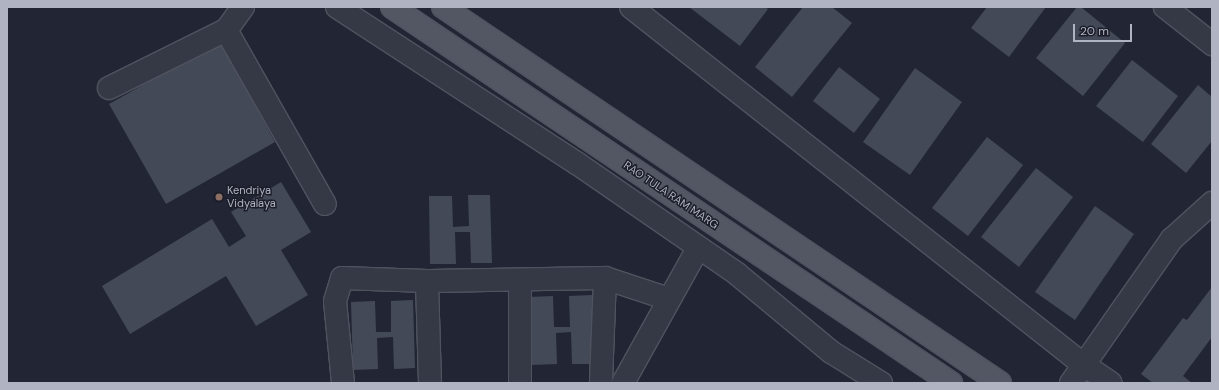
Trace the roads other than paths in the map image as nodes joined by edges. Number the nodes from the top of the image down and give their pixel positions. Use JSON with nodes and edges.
{"nodes":[{"id":1,"x":243,"y":7,"type":"edge"},
{"id":2,"x":337,"y":7,"type":"edge"},
{"id":3,"x":392,"y":7,"type":"edge"},
{"id":4,"x":443,"y":7,"type":"edge"},
{"id":5,"x":631,"y":7,"type":"edge"},
{"id":6,"x":1165,"y":7,"type":"edge"},
{"id":7,"x":226,"y":30,"type":"junction"},
{"id":8,"x":1212,"y":44,"type":"edge"},
{"id":9,"x":109,"y":88,"type":"dead end"},
{"id":10,"x":325,"y":204,"type":"dead end"},
{"id":11,"x":1207,"y":215,"type":"edge"},
{"id":12,"x":698,"y":248,"type":"junction"},
{"id":13,"x":751,"y":249,"type":"junction"},
{"id":14,"x":736,"y":273,"type":"junction"},
{"id":15,"x":605,"y":278,"type":"junction"},
{"id":16,"x":520,"y":280,"type":"junction"},
{"id":17,"x":427,"y":281,"type":"junction"},
{"id":18,"x":669,"y":299,"type":"junction"},
{"id":19,"x":1084,"y":364,"type":"junction"},
{"id":20,"x":343,"y":383,"type":"edge"},
{"id":21,"x":430,"y":383,"type":"edge"},
{"id":22,"x":520,"y":383,"type":"edge"},
{"id":23,"x":601,"y":383,"type":"edge"},
{"id":24,"x":623,"y":383,"type":"edge"},
{"id":25,"x":880,"y":383,"type":"edge"},
{"id":26,"x":951,"y":383,"type":"edge"},
{"id":27,"x":1000,"y":383,"type":"edge"},
{"id":28,"x":1072,"y":383,"type":"edge"},
{"id":29,"x":1111,"y":383,"type":"edge"}],
"edges":[{"from":1,"to":7,"type":"street"},
{"from":2,"to":12,"type":"street"},
{"from":3,"to":13,"type":"main road","name":"RAO TULA RAM MARG"},
{"from":4,"to":27,"type":"main road"},
{"from":5,"to":19,"type":"street"},
{"from":6,"to":8,"type":"street"},
{"from":7,"to":9,"type":"street"},
{"from":7,"to":10,"type":"street"},
{"from":11,"to":19,"type":"street"},
{"from":12,"to":14,"type":"street"},
{"from":12,"to":18,"type":"street"},
{"from":13,"to":14,"type":"street"},
{"from":13,"to":26,"type":"main road","name":"RAO TULA RAM MARG"},
{"from":14,"to":25,"type":"street"},
{"from":15,"to":16,"type":"street"},
{"from":15,"to":18,"type":"street"},
{"from":15,"to":23,"type":"street"},
{"from":16,"to":17,"type":"street"},
{"from":16,"to":22,"type":"street"},
{"from":17,"to":20,"type":"street"},
{"from":17,"to":21,"type":"street"},
{"from":18,"to":24,"type":"street"},
{"from":19,"to":28,"type":"street"},
{"from":19,"to":29,"type":"street"}]}
